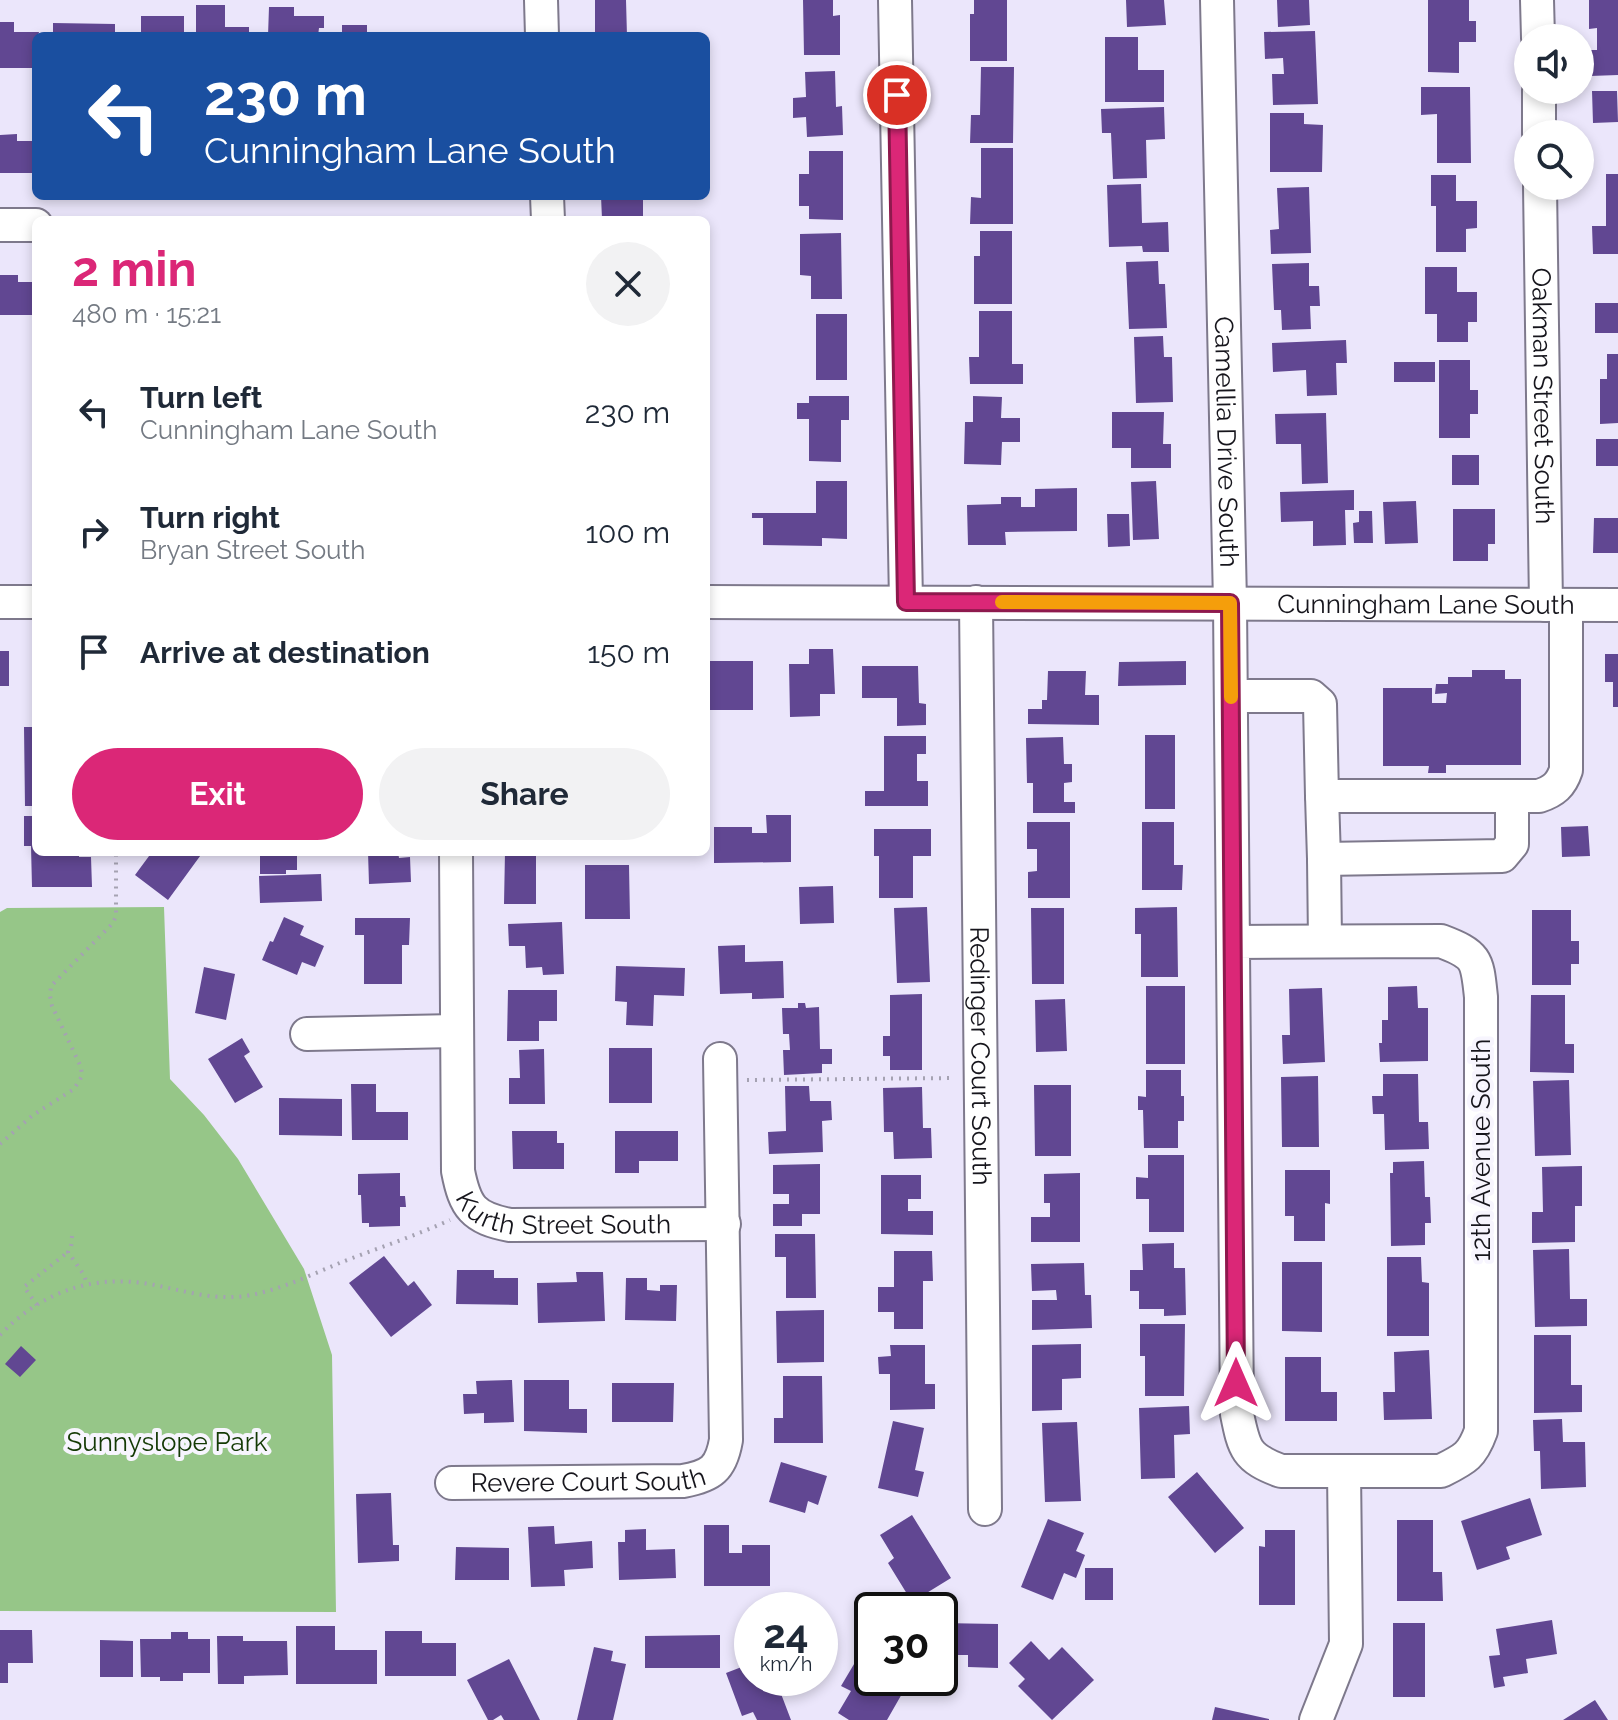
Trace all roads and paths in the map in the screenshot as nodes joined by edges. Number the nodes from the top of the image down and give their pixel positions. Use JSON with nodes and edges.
{"nodes":[{"id":1,"x":520,"y":0,"type":"edge"},
{"id":2,"x":541,"y":0,"type":"edge"},
{"id":3,"x":895,"y":0,"type":"edge"},
{"id":4,"x":1217,"y":0,"type":"edge"},
{"id":5,"x":1537,"y":0,"type":"edge"},
{"id":6,"x":1538,"y":24,"type":"edge"},
{"id":7,"x":542,"y":32,"type":"edge"},
{"id":8,"x":1541,"y":200,"type":"edge"},
{"id":9,"x":0,"y":225,"type":"edge"},
{"id":10,"x":32,"y":225,"type":"edge"},
{"id":11,"x":0,"y":602,"type":"edge"},
{"id":12,"x":32,"y":602,"type":"edge"},
{"id":13,"x":710,"y":602,"type":"edge"},
{"id":14,"x":906,"y":602,"type":"junction"},
{"id":15,"x":976,"y":602,"type":"junction"},
{"id":16,"x":1230,"y":603,"type":"junction"},
{"id":17,"x":1556,"y":605,"type":"junction"},
{"id":18,"x":1618,"y":605,"type":"edge"},
{"id":19,"x":1231,"y":696,"type":"junction"},
{"id":20,"x":1322,"y":796,"type":"junction"},
{"id":21,"x":1512,"y":796,"type":"junction"},
{"id":22,"x":116,"y":856,"type":"edge"},
{"id":23,"x":456,"y":856,"type":"edge"},
{"id":24,"x":1324,"y":859,"type":"junction"},
{"id":25,"x":1325,"y":941,"type":"junction"},
{"id":26,"x":1234,"y":942,"type":"junction"},
{"id":27,"x":456,"y":1031,"type":"junction"},
{"id":28,"x":307,"y":1034,"type":"dead end"},
{"id":29,"x":721,"y":1070,"type":"joint"},
{"id":30,"x":981,"y":1078,"type":"junction"},
{"id":31,"x":0,"y":1144,"type":"edge"},
{"id":32,"x":467,"y":1203,"type":"junction"},
{"id":33,"x":724,"y":1224,"type":"junction"},
{"id":34,"x":72,"y":1236,"type":"dead end"},
{"id":35,"x":68,"y":1252,"type":"junction"},
{"id":36,"x":87,"y":1284,"type":"junction"},
{"id":37,"x":37,"y":1305,"type":"junction"},
{"id":38,"x":0,"y":1335,"type":"edge"},
{"id":39,"x":1344,"y":1471,"type":"junction"},
{"id":40,"x":452,"y":1483,"type":"dead end"},
{"id":41,"x":985,"y":1509,"type":"dead end"},
{"id":42,"x":1316,"y":1720,"type":"edge"}],
"edges":[{"from":1,"to":2,"type":"street"},
{"from":2,"to":7,"type":"street"},
{"from":3,"to":14,"type":"street"},
{"from":4,"to":16,"type":"street","name":"Camellia Drive South"},
{"from":5,"to":6,"type":"street"},
{"from":8,"to":17,"type":"street","name":"Oakman Street South"},
{"from":9,"to":10,"type":"street"},
{"from":11,"to":12,"type":"street"},
{"from":13,"to":14,"type":"street","name":"Cunningham Lane South"},
{"from":14,"to":15,"type":"street","name":"Cunningham Lane South"},
{"from":15,"to":16,"type":"street","name":"Cunningham Lane South"},
{"from":15,"to":30,"type":"street","name":"Redinger Court South"},
{"from":16,"to":17,"type":"street","name":"Cunningham Lane South"},
{"from":16,"to":19,"type":"street","name":"Camellia Drive South"},
{"from":17,"to":18,"type":"street","name":"Cunningham Lane South"},
{"from":17,"to":21,"type":"street","name":"Oakman Street South"},
{"from":19,"to":20,"type":"street"},
{"from":19,"to":26,"type":"street","name":"Camellia Drive South"},
{"from":20,"to":21,"type":"street"},
{"from":20,"to":24,"type":"street"},
{"from":21,"to":24,"type":"street"},
{"from":22,"to":31,"type":"path"},
{"from":23,"to":27,"type":"street","name":"Kurth Street South"},
{"from":24,"to":25,"type":"street"},
{"from":25,"to":26,"type":"street","name":"12th Avenue South"},
{"from":25,"to":39,"type":"street","name":"12th Avenue South"},
{"from":26,"to":39,"type":"street","name":"Camellia Drive South"},
{"from":27,"to":28,"type":"street"},
{"from":27,"to":32,"type":"street","name":"Kurth Street South"},
{"from":29,"to":30,"type":"path"},
{"from":29,"to":33,"type":"street"},
{"from":30,"to":41,"type":"street","name":"Redinger Court South"},
{"from":32,"to":33,"type":"street","name":"Kurth Street South"},
{"from":32,"to":36,"type":"path"},
{"from":33,"to":40,"type":"street","name":"Revere Court South"},
{"from":34,"to":35,"type":"path"},
{"from":35,"to":36,"type":"path"},
{"from":35,"to":37,"type":"path"},
{"from":36,"to":37,"type":"path"},
{"from":37,"to":38,"type":"path"},
{"from":39,"to":42,"type":"street"}]}
